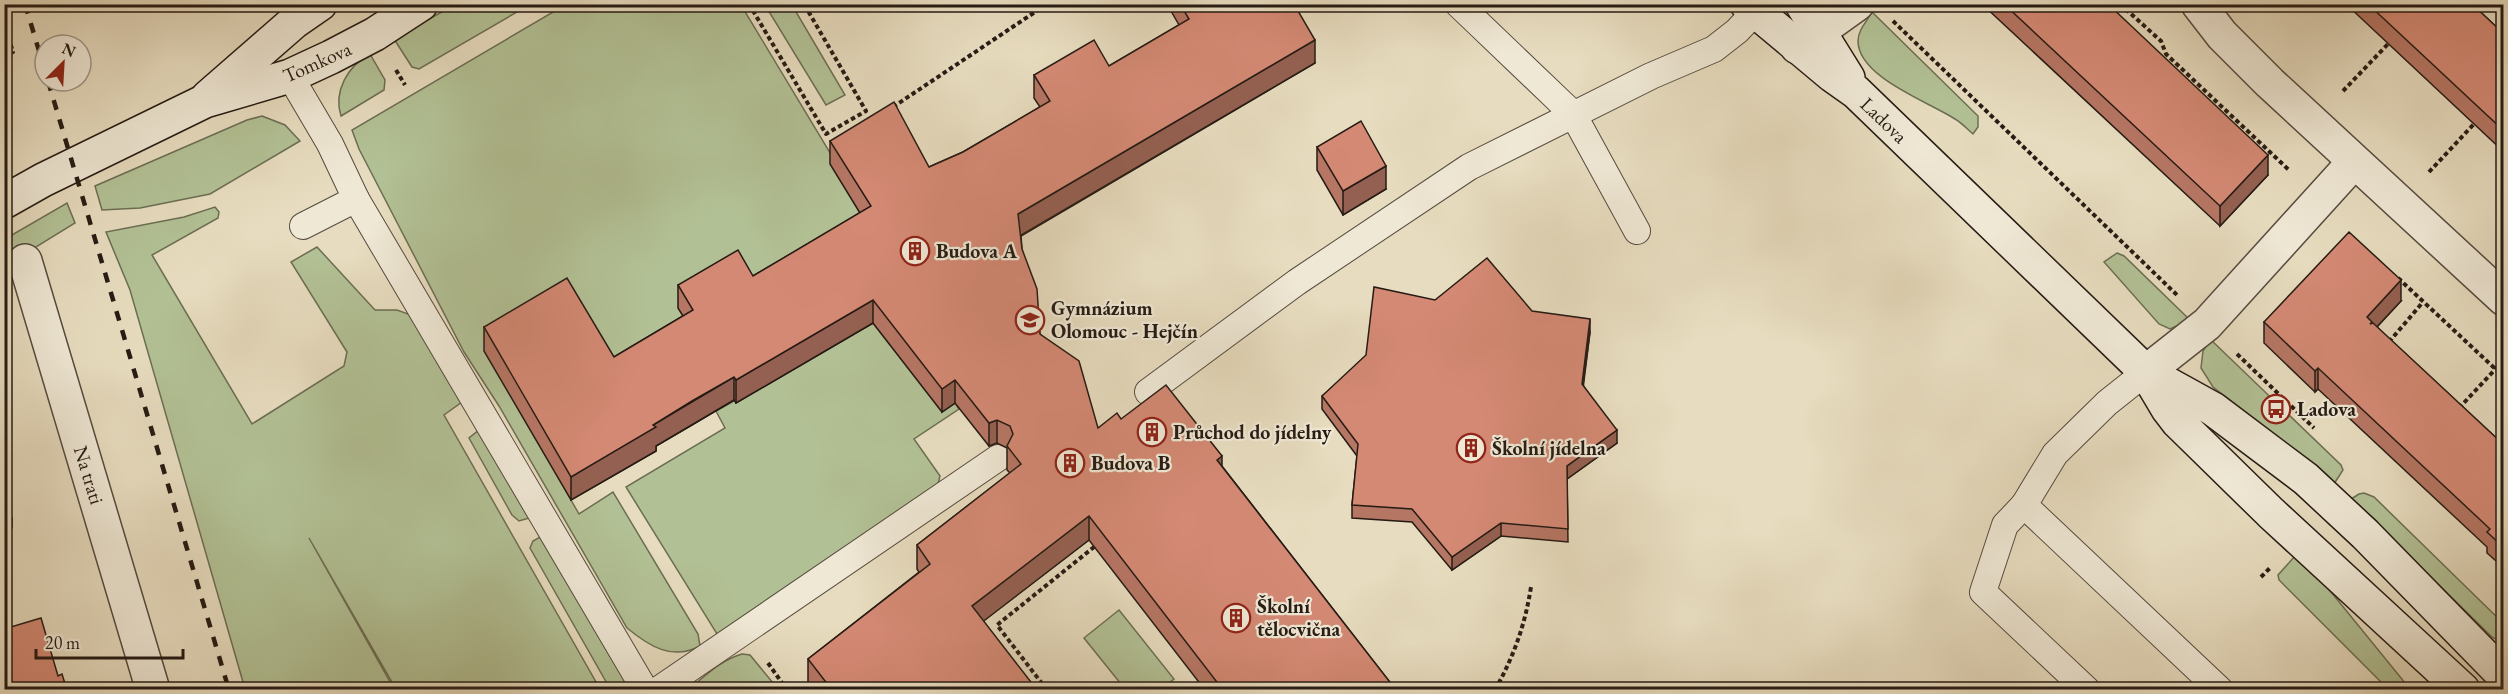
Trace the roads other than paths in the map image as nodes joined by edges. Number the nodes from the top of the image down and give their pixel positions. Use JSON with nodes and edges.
{"nodes":[{"id":1,"x":320,"y":4,"type":"edge"},
{"id":2,"x":421,"y":4,"type":"edge"},
{"id":3,"x":1458,"y":4,"type":"edge"},
{"id":4,"x":1802,"y":4,"type":"edge"},
{"id":5,"x":1857,"y":4,"type":"edge"},
{"id":6,"x":2198,"y":4,"type":"edge"},
{"id":7,"x":1751,"y":8,"type":"edge"},
{"id":8,"x":1809,"y":39,"type":"junction"},
{"id":9,"x":290,"y":76,"type":"junction"},
{"id":10,"x":204,"y":100,"type":"junction"},
{"id":11,"x":1573,"y":114,"type":"junction"},
{"id":12,"x":2354,"y":162,"type":"junction"},
{"id":13,"x":356,"y":199,"type":"junction"},
{"id":14,"x":4,"y":202,"type":"edge"},
{"id":15,"x":303,"y":226,"type":"dead end"},
{"id":16,"x":1637,"y":231,"type":"dead end"},
{"id":17,"x":25,"y":261,"type":"dead end"},
{"id":18,"x":2504,"y":299,"type":"edge"},
{"id":19,"x":2146,"y":372,"type":"junction"},
{"id":20,"x":1148,"y":392,"type":"dead end"},
{"id":21,"x":998,"y":459,"type":"dead end"},
{"id":22,"x":2024,"y":505,"type":"junction"},
{"id":23,"x":2504,"y":678,"type":"edge"},
{"id":24,"x":153,"y":690,"type":"edge"},
{"id":25,"x":645,"y":690,"type":"edge"},
{"id":26,"x":658,"y":690,"type":"edge"},
{"id":27,"x":2087,"y":690,"type":"edge"},
{"id":28,"x":2220,"y":690,"type":"edge"},
{"id":29,"x":2463,"y":690,"type":"edge"},
{"id":30,"x":2494,"y":690,"type":"edge"}],
"edges":[{"from":1,"to":10,"type":"main road","name":"Tomkova"},
{"from":2,"to":9,"type":"main road","name":"Tomkova"},
{"from":3,"to":11,"type":"lane"},
{"from":4,"to":8,"type":"main road","name":"Ladova"},
{"from":5,"to":8,"type":"main road"},
{"from":6,"to":12,"type":"main road"},
{"from":7,"to":8,"type":"main road","name":"Ladova"},
{"from":7,"to":11,"type":"lane","name":"Ladova"},
{"from":8,"to":19,"type":"main road","name":"Ladova"},
{"from":9,"to":10,"type":"main road","name":"Tomkova"},
{"from":9,"to":13,"type":"lane"},
{"from":10,"to":14,"type":"main road","name":"Tomkova"},
{"from":11,"to":16,"type":"lane"},
{"from":11,"to":20,"type":"lane","name":"Ladova"},
{"from":12,"to":18,"type":"main road"},
{"from":12,"to":19,"type":"main road"},
{"from":13,"to":15,"type":"lane"},
{"from":13,"to":25,"type":"lane"},
{"from":17,"to":24,"type":"main road","name":"Na trati"},
{"from":19,"to":22,"type":"lane"},
{"from":19,"to":23,"type":"main road","name":"Ladova"},
{"from":19,"to":29,"type":"main road","name":"Ladova"},
{"from":21,"to":26,"type":"lane"},
{"from":22,"to":27,"type":"lane"},
{"from":22,"to":28,"type":"lane"},
{"from":23,"to":30,"type":"main road","name":"Ladova"}]}
